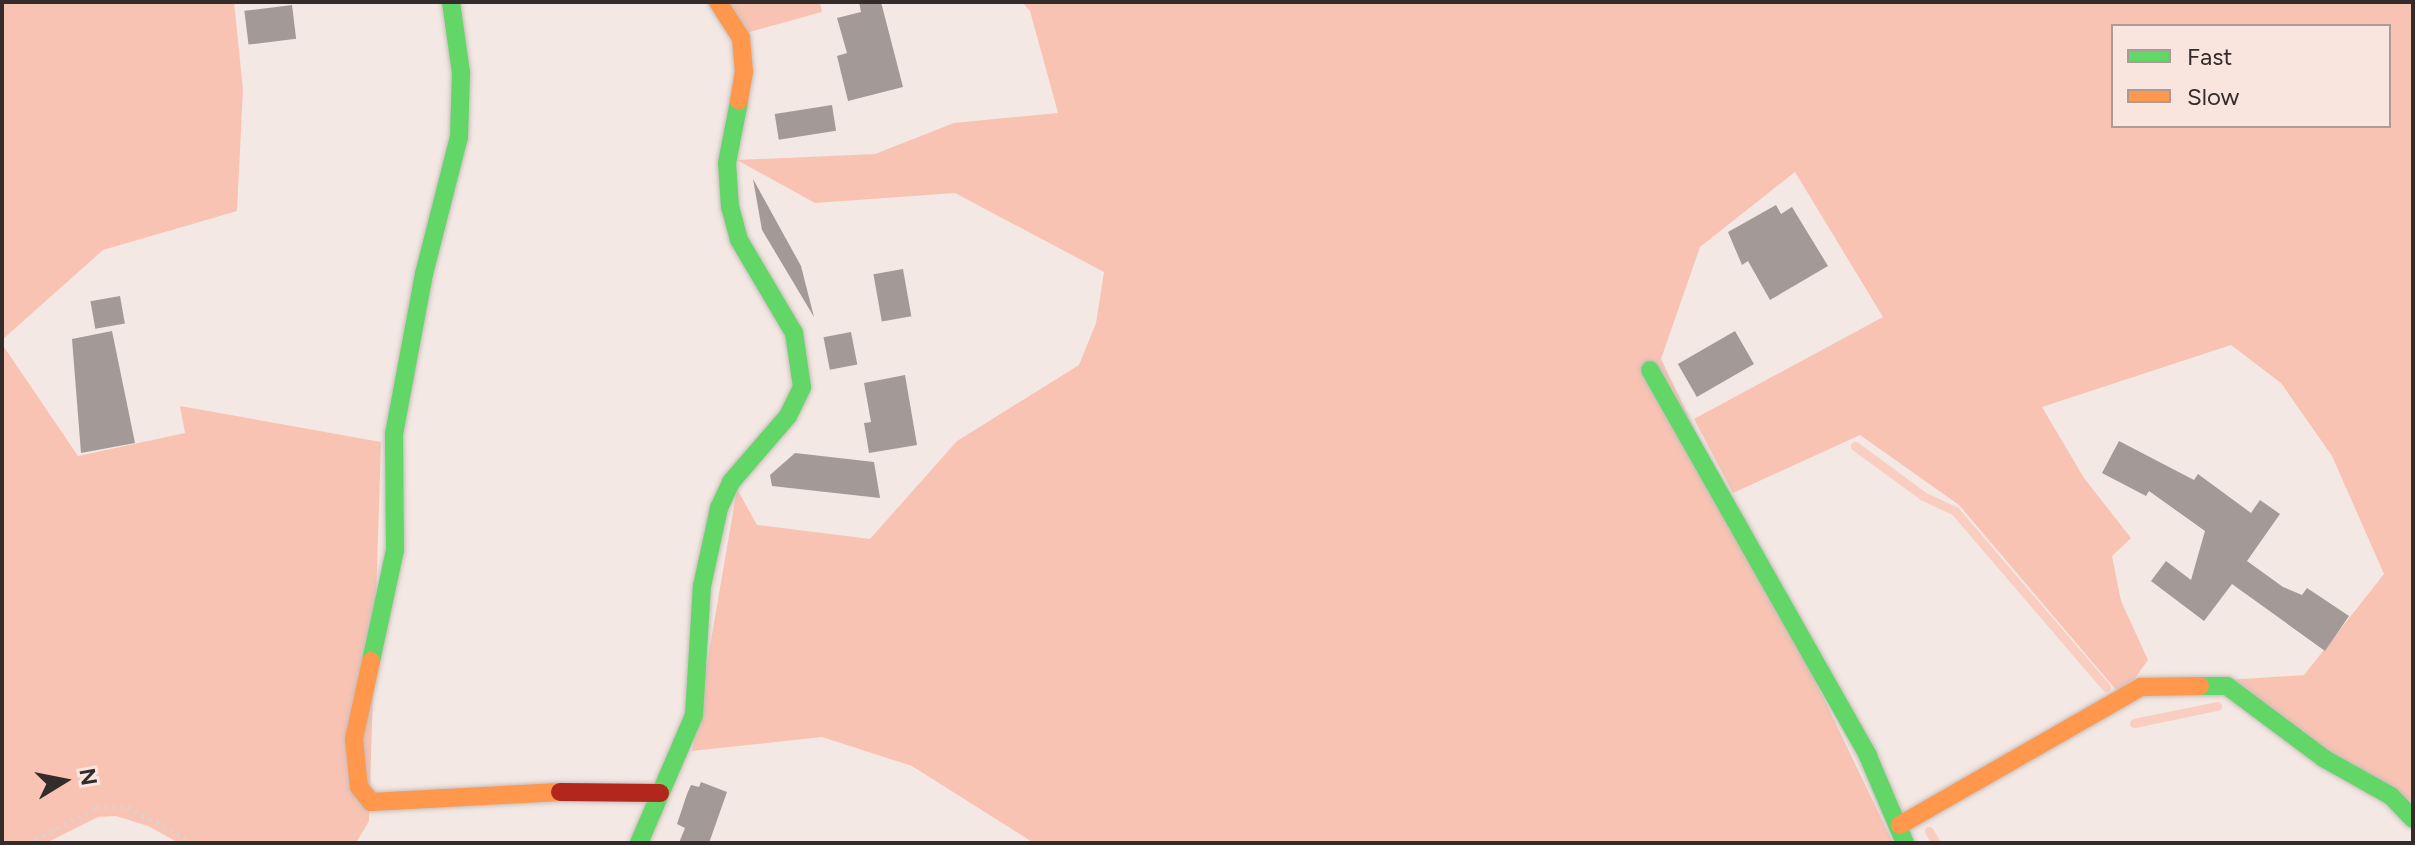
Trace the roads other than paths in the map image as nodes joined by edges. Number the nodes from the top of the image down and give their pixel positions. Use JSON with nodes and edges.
{"nodes":[{"id":1,"x":451,"y":2,"type":"edge"},
{"id":2,"x":718,"y":2,"type":"edge"},
{"id":3,"x":1650,"y":370,"type":"dead end"},
{"id":4,"x":660,"y":793,"type":"junction"},
{"id":5,"x":2413,"y":819,"type":"edge"},
{"id":6,"x":1902,"y":834,"type":"edge"},
{"id":7,"x":639,"y":843,"type":"edge"}],
"edges":[{"from":1,"to":4,"type":"street"},
{"from":2,"to":4,"type":"street"},
{"from":3,"to":6,"type":"street"},
{"from":4,"to":7,"type":"street"},
{"from":5,"to":6,"type":"street"}]}
